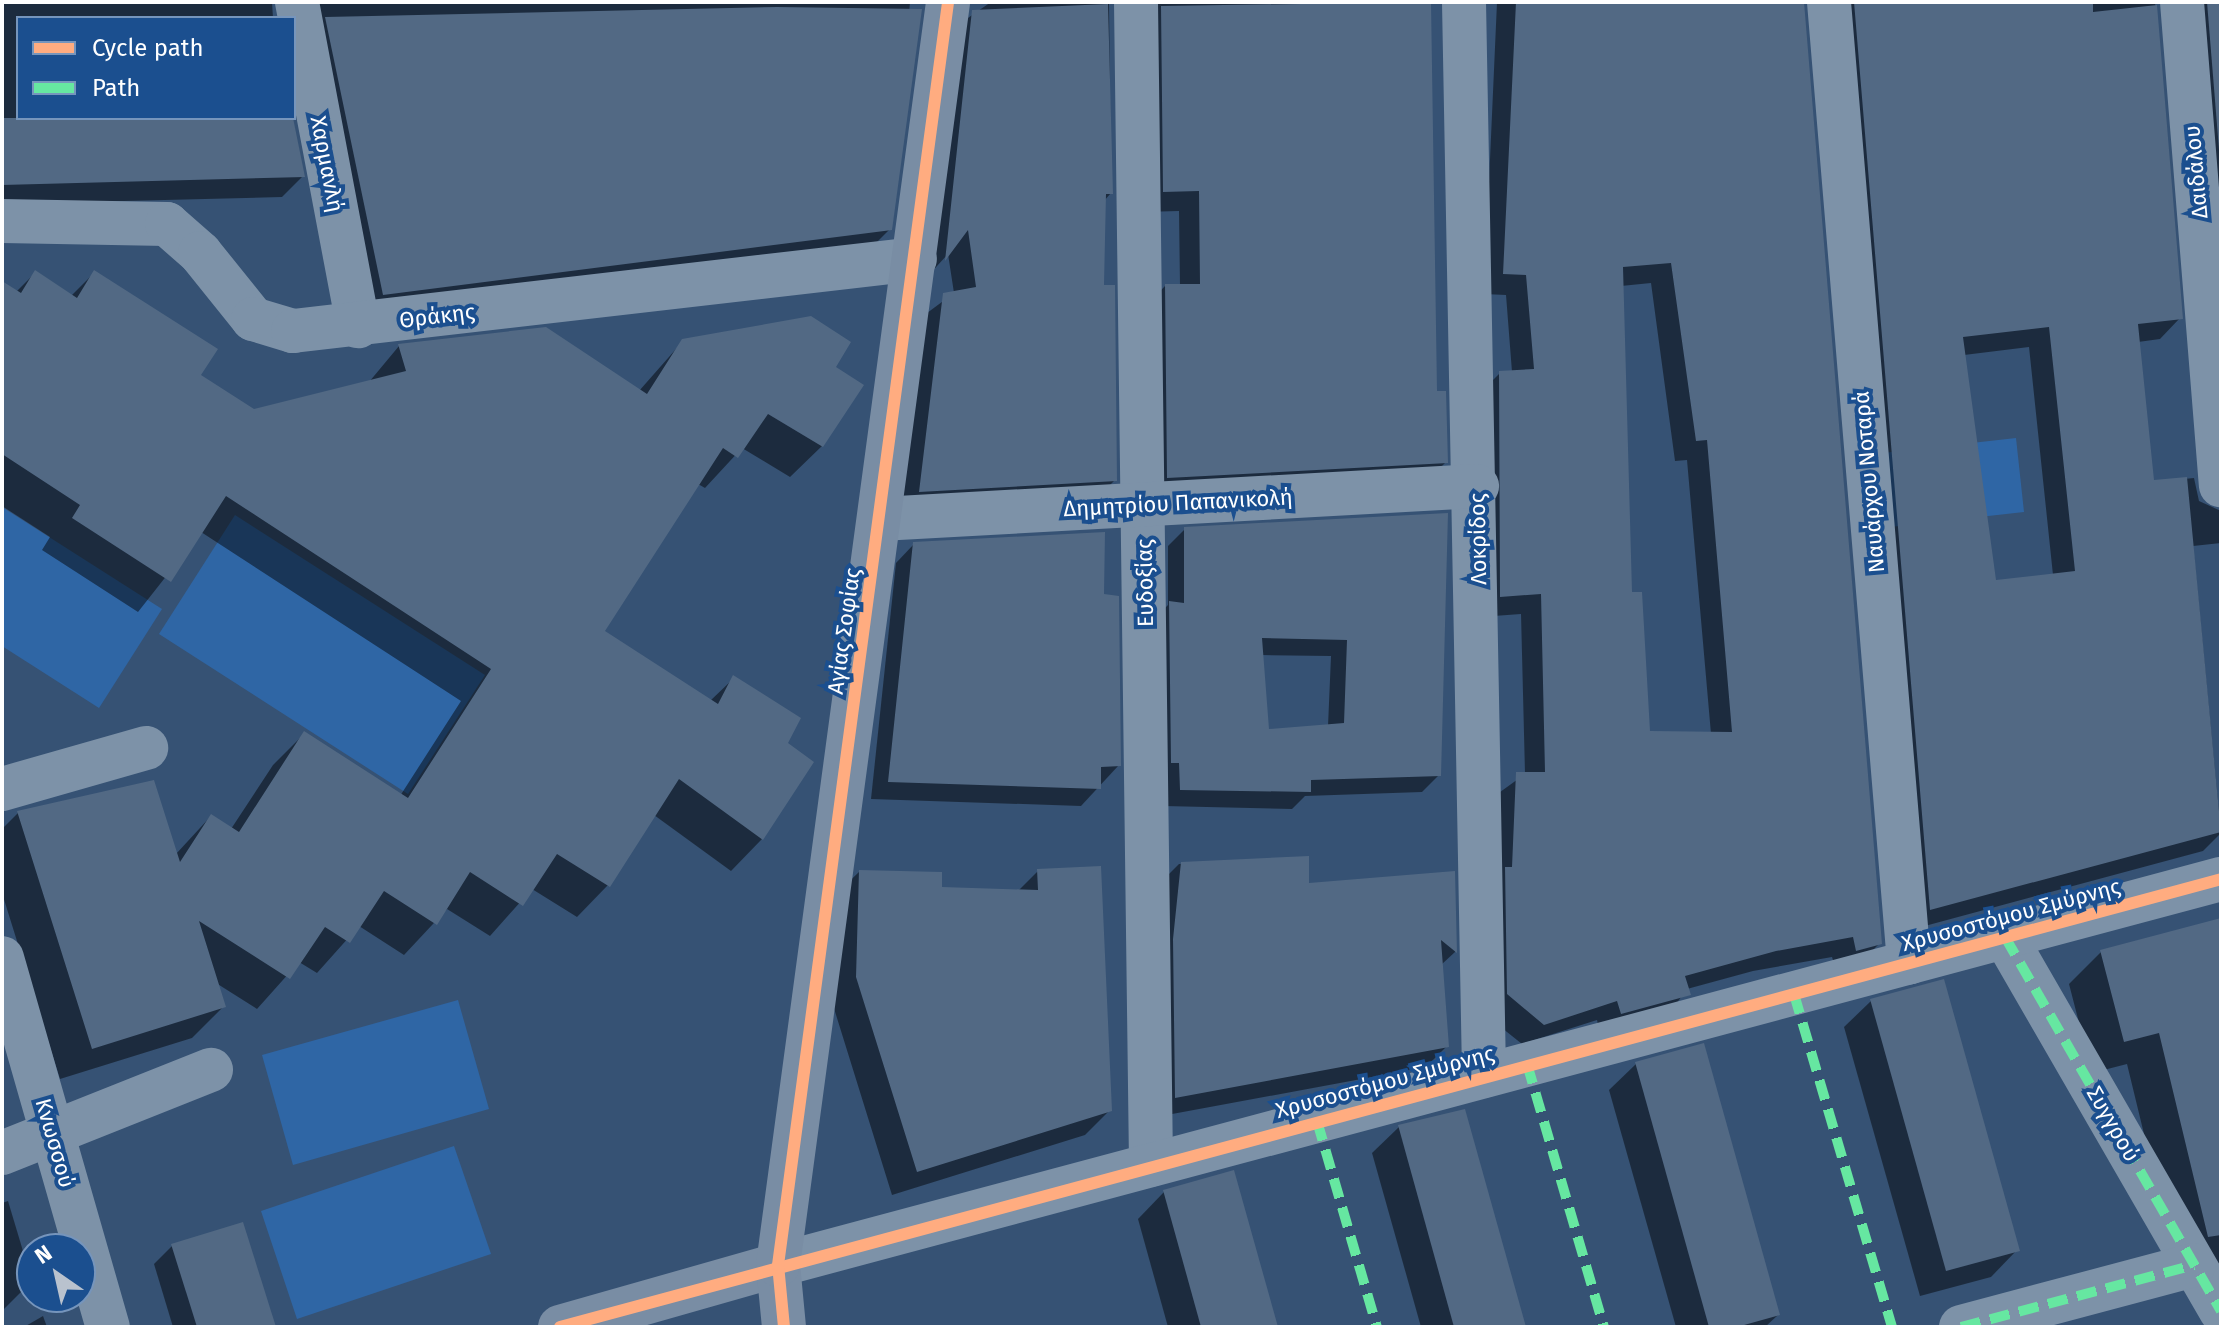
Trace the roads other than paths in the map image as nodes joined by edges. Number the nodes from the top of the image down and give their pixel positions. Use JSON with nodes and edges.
{"nodes":[{"id":1,"x":297,"y":2,"type":"edge"},
{"id":2,"x":948,"y":2,"type":"edge"},
{"id":3,"x":1136,"y":2,"type":"edge"},
{"id":4,"x":1464,"y":2,"type":"edge"},
{"id":5,"x":1829,"y":2,"type":"edge"},
{"id":6,"x":2182,"y":2,"type":"edge"},
{"id":7,"x":2,"y":221,"type":"edge"},
{"id":8,"x":915,"y":259,"type":"junction"},
{"id":9,"x":358,"y":326,"type":"junction"},
{"id":10,"x":2221,"y":485,"type":"edge"},
{"id":11,"x":1477,"y":486,"type":"junction"},
{"id":12,"x":1144,"y":505,"type":"junction"},
{"id":13,"x":880,"y":519,"type":"junction"},
{"id":14,"x":146,"y":748,"type":"dead end"},
{"id":15,"x":2,"y":789,"type":"edge"},
{"id":16,"x":2221,"y":879,"type":"edge"},
{"id":17,"x":2005,"y":937,"type":"junction"},
{"id":18,"x":2,"y":958,"type":"edge"},
{"id":19,"x":1909,"y":963,"type":"junction"},
{"id":20,"x":211,"y":1070,"type":"dead end"},
{"id":21,"x":1484,"y":1076,"type":"junction"},
{"id":22,"x":53,"y":1137,"type":"junction"},
{"id":23,"x":2,"y":1153,"type":"edge"},
{"id":24,"x":1151,"y":1165,"type":"junction"},
{"id":25,"x":778,"y":1265,"type":"junction"},
{"id":26,"x":2194,"y":1265,"type":"junction"},
{"id":27,"x":2221,"y":1311,"type":"edge"},
{"id":28,"x":108,"y":1327,"type":"edge"},
{"id":29,"x":560,"y":1327,"type":"edge"},
{"id":30,"x":784,"y":1327,"type":"edge"},
{"id":31,"x":1961,"y":1327,"type":"edge"}],
"edges":[{"from":1,"to":9,"type":"street","name":"Χαρμανλή"},
{"from":2,"to":8,"type":"street","name":"Αγίας Σοφίας"},
{"from":3,"to":12,"type":"street","name":"Ευδοξίας"},
{"from":4,"to":11,"type":"street","name":"Λοκρίδος"},
{"from":5,"to":19,"type":"street","name":"Ναυάρχου Νοταρά"},
{"from":6,"to":10,"type":"street","name":"Δαιδάλου"},
{"from":7,"to":9,"type":"street","name":"Θράκης"},
{"from":8,"to":9,"type":"street","name":"Θράκης"},
{"from":8,"to":13,"type":"street","name":"Αγίας Σοφίας"},
{"from":11,"to":12,"type":"street","name":"Δημητρίου Παπανικολή"},
{"from":11,"to":21,"type":"street","name":"Λοκρίδος"},
{"from":12,"to":13,"type":"street","name":"Δημητρίου Παπανικολή"},
{"from":12,"to":24,"type":"street","name":"Ευδοξίας"},
{"from":13,"to":25,"type":"street","name":"Αγίας Σοφίας"},
{"from":14,"to":15,"type":"street"},
{"from":16,"to":17,"type":"street","name":"Χρυσοστόμου Σμύρνης"},
{"from":17,"to":19,"type":"street","name":"Χρυσοστόμου Σμύρνης"},
{"from":17,"to":26,"type":"street","name":"Συγγρού"},
{"from":18,"to":22,"type":"street","name":"Κνωσσού"},
{"from":19,"to":21,"type":"street","name":"Χρυσοστόμου Σμύρνης"},
{"from":20,"to":22,"type":"street"},
{"from":21,"to":24,"type":"street","name":"Χρυσοστόμου Σμύρνης"},
{"from":22,"to":23,"type":"street"},
{"from":22,"to":28,"type":"street","name":"Κνωσσού"},
{"from":24,"to":25,"type":"street","name":"Χρυσοστόμου Σμύρνης"},
{"from":25,"to":29,"type":"street","name":"Χρυσοστόμου Σμύρνης"},
{"from":25,"to":30,"type":"street","name":"Αγίας Σοφίας"},
{"from":26,"to":27,"type":"street","name":"Συγγρού"},
{"from":26,"to":31,"type":"street"}]}
